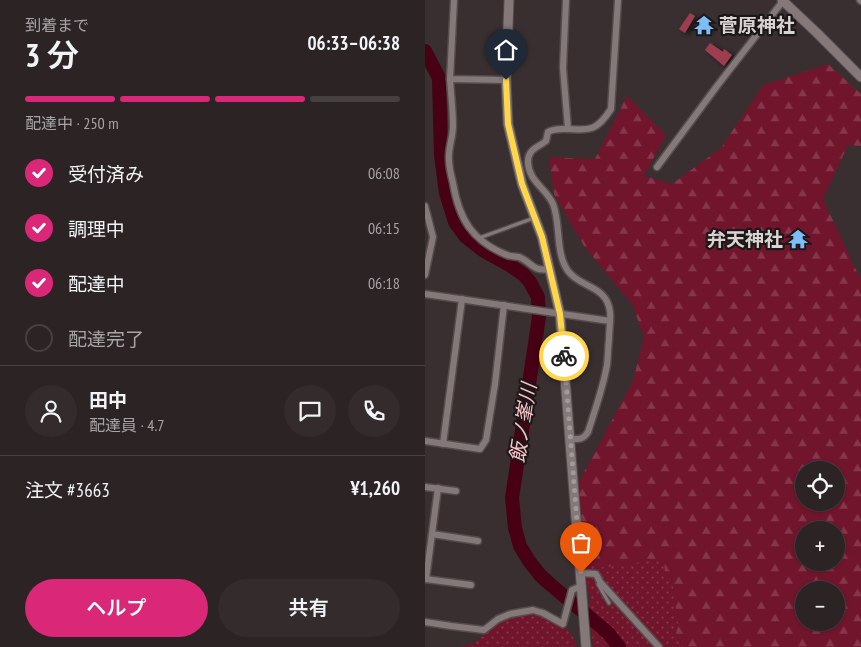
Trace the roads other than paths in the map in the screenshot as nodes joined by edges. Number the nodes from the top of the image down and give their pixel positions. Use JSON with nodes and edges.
{"nodes":[{"id":1,"x":454,"y":0,"type":"edge"},
{"id":2,"x":509,"y":0,"type":"edge"},
{"id":3,"x":566,"y":0,"type":"edge"},
{"id":4,"x":618,"y":0,"type":"edge"},
{"id":5,"x":782,"y":0,"type":"edge"},
{"id":6,"x":861,"y":77,"type":"edge"},
{"id":7,"x":450,"y":79,"type":"junction"},
{"id":8,"x":506,"y":80,"type":"junction"},
{"id":9,"x":568,"y":129,"type":"junction"},
{"id":10,"x":657,"y":168,"type":"dead end"},
{"id":11,"x":425,"y":206,"type":"edge"},
{"id":12,"x":535,"y":218,"type":"junction"},
{"id":13,"x":478,"y":238,"type":"junction"},
{"id":14,"x":549,"y":269,"type":"junction"},
{"id":15,"x":425,"y":274,"type":"edge"},
{"id":16,"x":425,"y":294,"type":"edge"},
{"id":17,"x":462,"y":299,"type":"junction"},
{"id":18,"x":504,"y":305,"type":"junction"},
{"id":19,"x":560,"y":314,"type":"junction"},
{"id":20,"x":610,"y":321,"type":"junction"},
{"id":21,"x":570,"y":439,"type":"junction"},
{"id":22,"x":425,"y":441,"type":"edge"},
{"id":23,"x":443,"y":444,"type":"junction"},
{"id":24,"x":425,"y":487,"type":"edge"},
{"id":25,"x":438,"y":488,"type":"junction"},
{"id":26,"x":456,"y":491,"type":"dead end"},
{"id":27,"x":432,"y":534,"type":"junction"},
{"id":28,"x":478,"y":541,"type":"dead end"},
{"id":29,"x":581,"y":573,"type":"junction"},
{"id":30,"x":425,"y":579,"type":"edge"},
{"id":31,"x":600,"y":582,"type":"junction"},
{"id":32,"x":471,"y":585,"type":"dead end"},
{"id":33,"x":582,"y":586,"type":"junction"},
{"id":34,"x":609,"y":603,"type":"dead end"},
{"id":35,"x":425,"y":622,"type":"edge"},
{"id":36,"x":586,"y":647,"type":"edge"},
{"id":37,"x":659,"y":647,"type":"edge"}],
"edges":[{"from":1,"to":7,"type":"street"},
{"from":2,"to":8,"type":"street"},
{"from":3,"to":9,"type":"street"},
{"from":4,"to":9,"type":"street"},
{"from":5,"to":6,"type":"street"},
{"from":5,"to":10,"type":"street"},
{"from":7,"to":8,"type":"street"},
{"from":7,"to":13,"type":"street"},
{"from":8,"to":12,"type":"street"},
{"from":9,"to":20,"type":"street"},
{"from":11,"to":15,"type":"street"},
{"from":12,"to":13,"type":"lane"},
{"from":12,"to":14,"type":"street"},
{"from":13,"to":14,"type":"street"},
{"from":14,"to":19,"type":"street"},
{"from":16,"to":17,"type":"street"},
{"from":17,"to":18,"type":"street"},
{"from":17,"to":23,"type":"street"},
{"from":18,"to":19,"type":"street"},
{"from":18,"to":23,"type":"street"},
{"from":19,"to":20,"type":"street"},
{"from":19,"to":21,"type":"street"},
{"from":20,"to":21,"type":"street"},
{"from":21,"to":29,"type":"street"},
{"from":22,"to":23,"type":"street"},
{"from":24,"to":25,"type":"street"},
{"from":25,"to":26,"type":"street"},
{"from":25,"to":27,"type":"street"},
{"from":27,"to":28,"type":"street"},
{"from":27,"to":30,"type":"street"},
{"from":29,"to":31,"type":"street"},
{"from":29,"to":33,"type":"street"},
{"from":30,"to":32,"type":"street"},
{"from":31,"to":34,"type":"lane"},
{"from":31,"to":37,"type":"street"},
{"from":33,"to":35,"type":"street"},
{"from":33,"to":36,"type":"street"}]}
